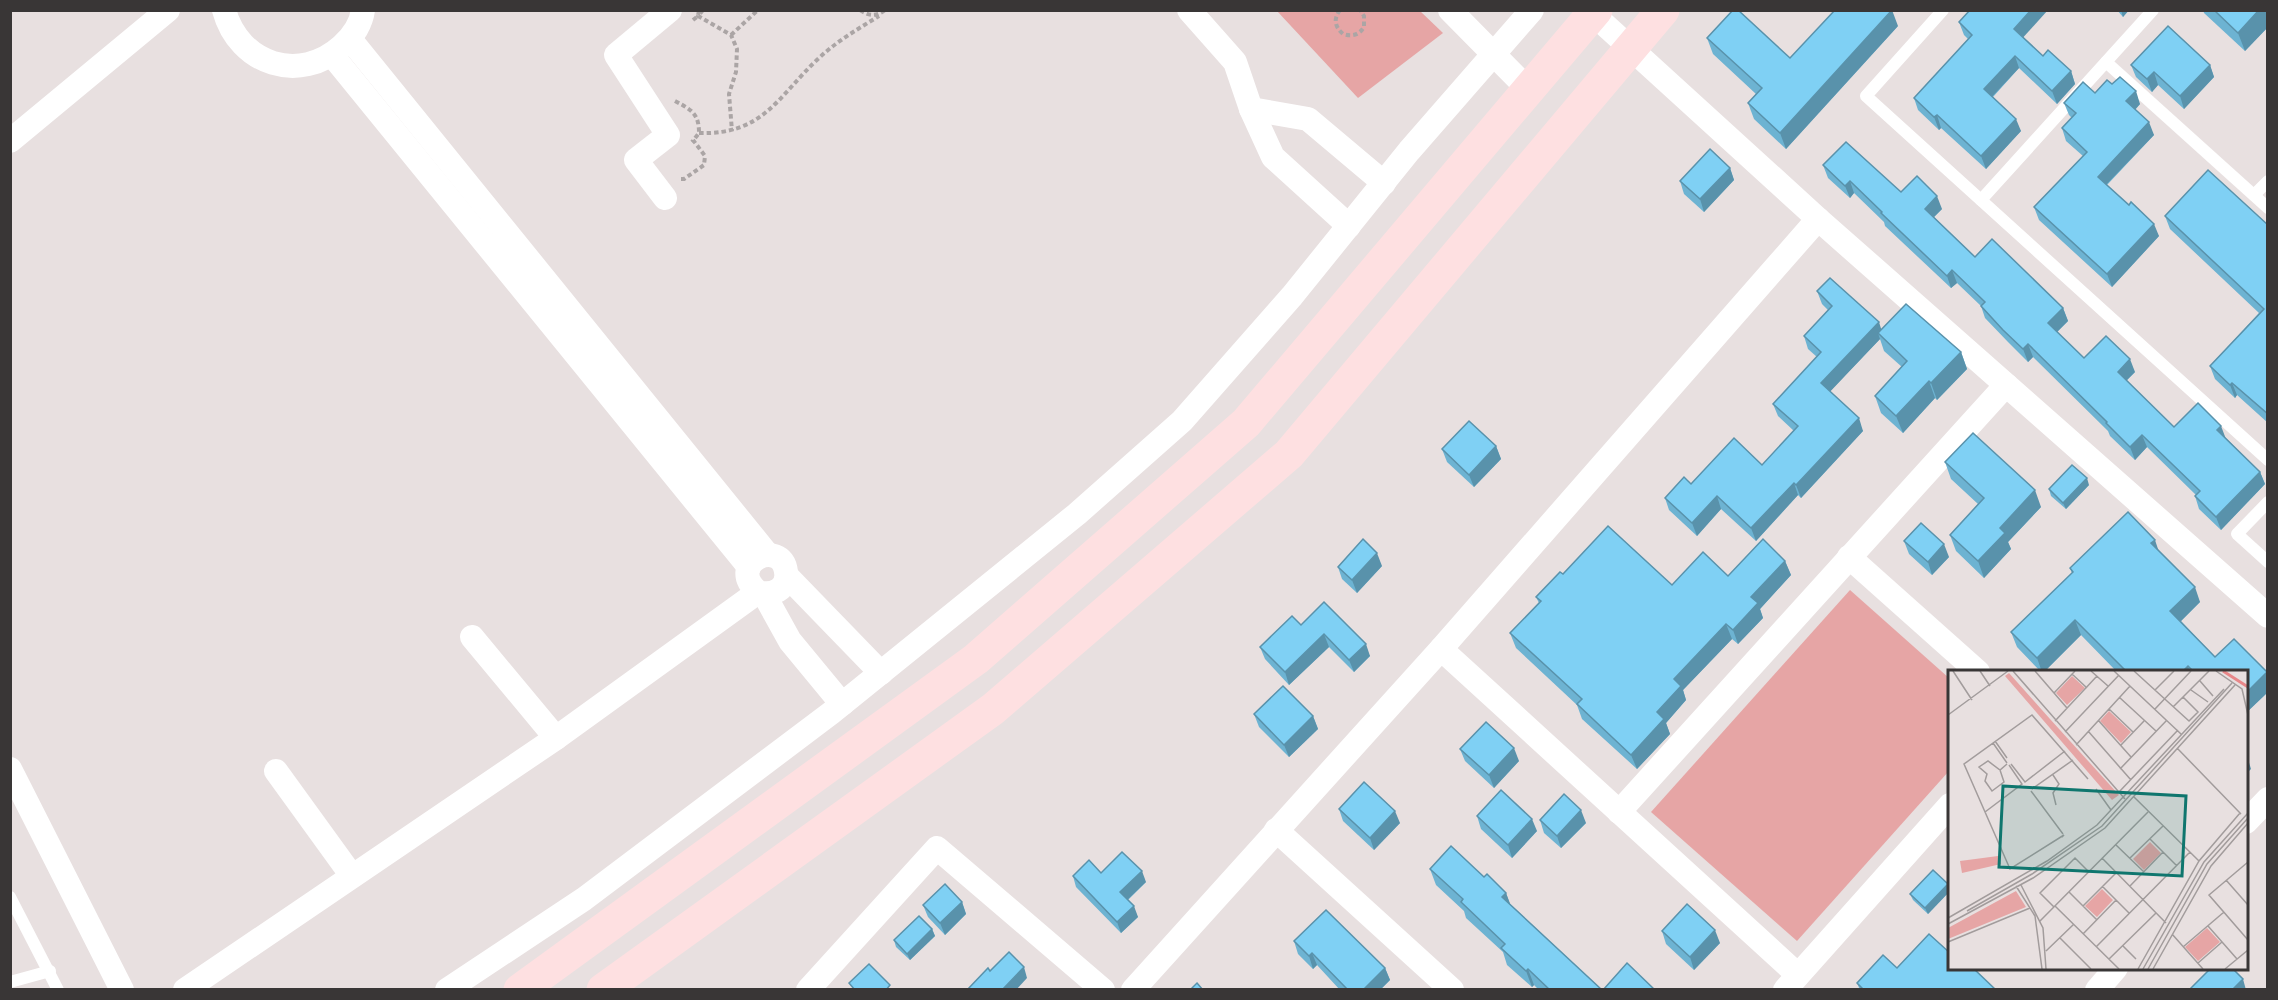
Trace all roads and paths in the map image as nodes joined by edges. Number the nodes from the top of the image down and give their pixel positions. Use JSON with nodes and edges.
{"nodes":[{"id":1,"x":168,"y":10,"type":"edge"},
{"id":2,"x":224,"y":10,"type":"edge"},
{"id":3,"x":758,"y":10,"type":"edge"},
{"id":4,"x":795,"y":10,"type":"edge"},
{"id":5,"x":814,"y":10,"type":"edge"},
{"id":6,"x":860,"y":10,"type":"edge"},
{"id":7,"x":885,"y":10,"type":"edge"},
{"id":8,"x":1189,"y":10,"type":"edge"},
{"id":9,"x":1360,"y":10,"type":"edge"},
{"id":10,"x":1450,"y":10,"type":"edge"},
{"id":11,"x":1533,"y":10,"type":"edge"},
{"id":12,"x":1663,"y":10,"type":"edge"},
{"id":13,"x":1943,"y":10,"type":"edge"},
{"id":14,"x":2153,"y":10,"type":"edge"},
{"id":15,"x":1339,"y":11,"type":"edge"},
{"id":16,"x":700,"y":12,"type":"edge"},
{"id":17,"x":1594,"y":12,"type":"edge"},
{"id":18,"x":365,"y":13,"type":"edge"},
{"id":19,"x":680,"y":16,"type":"edge"},
{"id":20,"x":879,"y":16,"type":"junction"},
{"id":21,"x":730,"y":35,"type":"junction"},
{"id":22,"x":350,"y":39,"type":"junction"},
{"id":23,"x":1631,"y":49,"type":"junction"},
{"id":24,"x":332,"y":55,"type":"junction"},
{"id":25,"x":1494,"y":55,"type":"junction"},
{"id":26,"x":2106,"y":62,"type":"junction"},
{"id":27,"x":1529,"y":90,"type":"junction"},
{"id":28,"x":670,"y":99,"type":"dead end"},
{"id":29,"x":1251,"y":109,"type":"junction"},
{"id":30,"x":732,"y":131,"type":"junction"},
{"id":31,"x":699,"y":134,"type":"junction"},
{"id":32,"x":693,"y":140,"type":"junction"},
{"id":33,"x":10,"y":141,"type":"edge"},
{"id":34,"x":686,"y":146,"type":"dead end"},
{"id":35,"x":2268,"y":181,"type":"edge"},
{"id":36,"x":1384,"y":183,"type":"junction"},
{"id":37,"x":671,"y":189,"type":"joint"},
{"id":38,"x":2254,"y":195,"type":"junction"},
{"id":39,"x":1981,"y":200,"type":"junction"},
{"id":40,"x":2268,"y":208,"type":"edge"},
{"id":41,"x":1818,"y":219,"type":"junction"},
{"id":42,"x":1349,"y":226,"type":"junction"},
{"id":43,"x":2006,"y":385,"type":"junction"},
{"id":44,"x":2268,"y":460,"type":"edge"},
{"id":45,"x":2268,"y":502,"type":"edge"},
{"id":46,"x":1849,"y":557,"type":"junction"},
{"id":47,"x":759,"y":561,"type":"junction"},
{"id":48,"x":2268,"y":562,"type":"edge"},
{"id":49,"x":787,"y":576,"type":"junction"},
{"id":50,"x":761,"y":593,"type":"junction"},
{"id":51,"x":2268,"y":616,"type":"edge"},
{"id":52,"x":472,"y":637,"type":"dead end"},
{"id":53,"x":1441,"y":649,"type":"junction"},
{"id":54,"x":1976,"y":670,"type":"edge"},
{"id":55,"x":881,"y":673,"type":"junction"},
{"id":56,"x":842,"y":704,"type":"junction"},
{"id":57,"x":556,"y":738,"type":"junction"},
{"id":58,"x":10,"y":769,"type":"edge"},
{"id":59,"x":276,"y":771,"type":"dead end"},
{"id":60,"x":2268,"y":799,"type":"edge"},
{"id":61,"x":1948,"y":807,"type":"edge"},
{"id":62,"x":1619,"y":812,"type":"junction"},
{"id":63,"x":2248,"y":821,"type":"edge"},
{"id":64,"x":1276,"y":830,"type":"junction"},
{"id":65,"x":352,"y":876,"type":"junction"},
{"id":66,"x":10,"y":897,"type":"edge"},
{"id":67,"x":2115,"y":970,"type":"edge"},
{"id":68,"x":50,"y":971,"type":"junction"},
{"id":69,"x":10,"y":982,"type":"edge"},
{"id":70,"x":1792,"y":982,"type":"edge"},
{"id":71,"x":58,"y":990,"type":"edge"},
{"id":72,"x":122,"y":990,"type":"edge"},
{"id":73,"x":185,"y":990,"type":"edge"},
{"id":74,"x":447,"y":990,"type":"edge"},
{"id":75,"x":520,"y":990,"type":"edge"},
{"id":76,"x":603,"y":990,"type":"edge"},
{"id":77,"x":808,"y":990,"type":"edge"},
{"id":78,"x":1103,"y":990,"type":"edge"},
{"id":79,"x":1133,"y":990,"type":"edge"},
{"id":80,"x":1452,"y":990,"type":"edge"},
{"id":81,"x":2097,"y":990,"type":"edge"}],
"edges":[{"from":1,"to":33,"type":"street"},
{"from":2,"to":24,"type":"street"},
{"from":3,"to":21,"type":"path"},
{"from":4,"to":5,"type":"path"},
{"from":6,"to":20,"type":"path"},
{"from":7,"to":20,"type":"path"},
{"from":8,"to":29,"type":"street"},
{"from":9,"to":15,"type":"path"},
{"from":10,"to":25,"type":"street"},
{"from":11,"to":25,"type":"street"},
{"from":12,"to":23,"type":"street"},
{"from":13,"to":39,"type":"lane"},
{"from":14,"to":26,"type":"lane"},
{"from":16,"to":19,"type":"path"},
{"from":16,"to":21,"type":"path"},
{"from":17,"to":23,"type":"street"},
{"from":17,"to":27,"type":"street"},
{"from":18,"to":22,"type":"street"},
{"from":19,"to":37,"type":"street"},
{"from":20,"to":30,"type":"path"},
{"from":21,"to":30,"type":"path"},
{"from":22,"to":24,"type":"street"},
{"from":22,"to":47,"type":"street"},
{"from":23,"to":41,"type":"street"},
{"from":23,"to":76,"type":"street"},
{"from":24,"to":47,"type":"street"},
{"from":25,"to":27,"type":"street"},
{"from":25,"to":36,"type":"street"},
{"from":26,"to":38,"type":"lane"},
{"from":26,"to":39,"type":"lane"},
{"from":27,"to":75,"type":"street"},
{"from":28,"to":31,"type":"path"},
{"from":29,"to":36,"type":"street"},
{"from":29,"to":42,"type":"street"},
{"from":30,"to":31,"type":"path"},
{"from":31,"to":32,"type":"path"},
{"from":32,"to":34,"type":"path"},
{"from":32,"to":37,"type":"path"},
{"from":35,"to":38,"type":"lane"},
{"from":36,"to":42,"type":"street"},
{"from":38,"to":40,"type":"lane"},
{"from":39,"to":44,"type":"lane"},
{"from":41,"to":43,"type":"street"},
{"from":41,"to":53,"type":"street"},
{"from":42,"to":55,"type":"street"},
{"from":43,"to":46,"type":"street"},
{"from":43,"to":51,"type":"street"},
{"from":45,"to":48,"type":"lane"},
{"from":46,"to":54,"type":"street"},
{"from":46,"to":62,"type":"street"},
{"from":47,"to":49,"type":"street"},
{"from":47,"to":50,"type":"street"},
{"from":49,"to":50,"type":"street"},
{"from":49,"to":55,"type":"street"},
{"from":50,"to":56,"type":"street"},
{"from":50,"to":57,"type":"street"},
{"from":52,"to":57,"type":"street"},
{"from":53,"to":62,"type":"street"},
{"from":53,"to":64,"type":"street"},
{"from":55,"to":56,"type":"street"},
{"from":56,"to":74,"type":"street"},
{"from":57,"to":65,"type":"street"},
{"from":58,"to":72,"type":"street"},
{"from":59,"to":65,"type":"street"},
{"from":60,"to":63,"type":"street"},
{"from":61,"to":70,"type":"street"},
{"from":62,"to":70,"type":"street"},
{"from":64,"to":79,"type":"street"},
{"from":64,"to":80,"type":"street"},
{"from":65,"to":73,"type":"street"},
{"from":66,"to":68,"type":"lane"},
{"from":67,"to":81,"type":"street"},
{"from":68,"to":69,"type":"lane"},
{"from":68,"to":71,"type":"lane"},
{"from":77,"to":78,"type":"street"}]}
